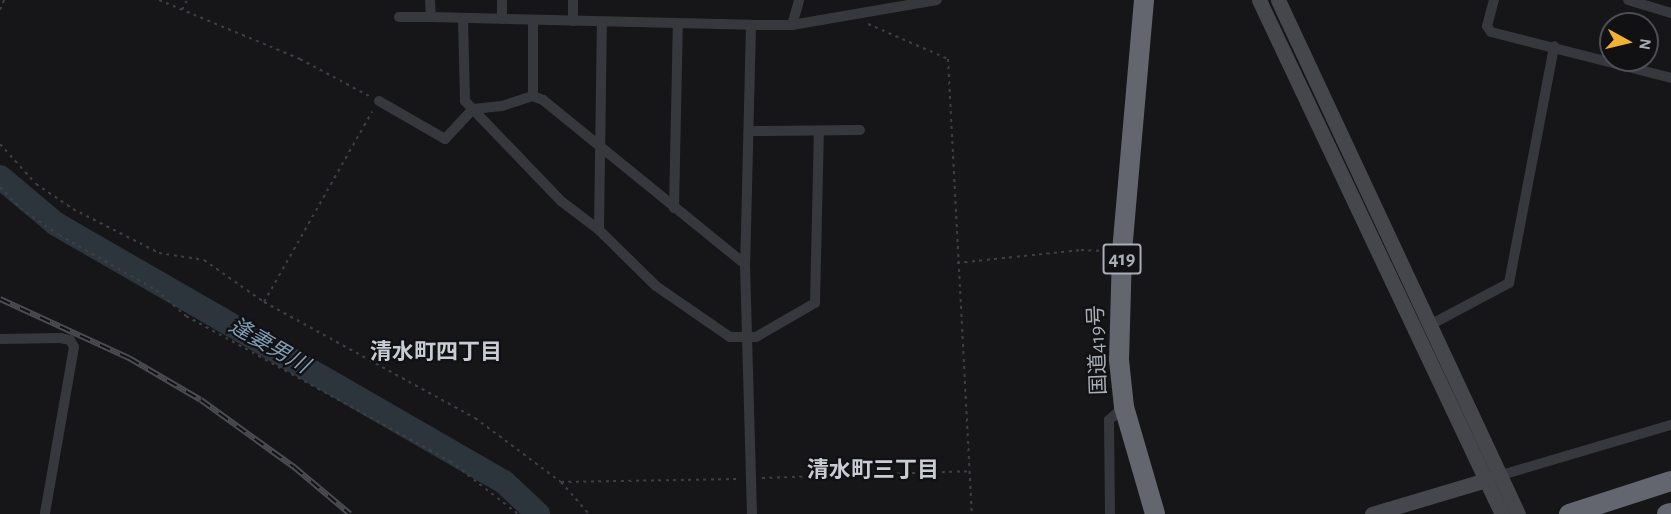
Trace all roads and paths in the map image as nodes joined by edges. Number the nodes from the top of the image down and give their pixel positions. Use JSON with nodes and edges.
{"nodes":[{"id":1,"x":4,"y":0,"type":"edge"},
{"id":2,"x":159,"y":0,"type":"edge"},
{"id":3,"x":187,"y":0,"type":"edge"},
{"id":4,"x":430,"y":0,"type":"edge"},
{"id":5,"x":502,"y":0,"type":"edge"},
{"id":6,"x":573,"y":0,"type":"edge"},
{"id":7,"x":799,"y":0,"type":"edge"},
{"id":8,"x":937,"y":0,"type":"edge"},
{"id":9,"x":1144,"y":0,"type":"edge"},
{"id":10,"x":1259,"y":0,"type":"edge"},
{"id":11,"x":1278,"y":0,"type":"edge"},
{"id":12,"x":1494,"y":0,"type":"edge"},
{"id":13,"x":1628,"y":0,"type":"edge"},
{"id":14,"x":0,"y":10,"type":"edge"},
{"id":15,"x":182,"y":10,"type":"junction"},
{"id":16,"x":1671,"y":13,"type":"edge"},
{"id":17,"x":861,"y":15,"type":"junction"},
{"id":18,"x":399,"y":17,"type":"dead end"},
{"id":19,"x":430,"y":17,"type":"junction"},
{"id":20,"x":463,"y":19,"type":"junction"},
{"id":21,"x":502,"y":19,"type":"junction"},
{"id":22,"x":533,"y":20,"type":"junction"},
{"id":23,"x":573,"y":21,"type":"junction"},
{"id":24,"x":602,"y":23,"type":"junction"},
{"id":25,"x":678,"y":24,"type":"junction"},
{"id":26,"x":752,"y":25,"type":"junction"},
{"id":27,"x":792,"y":25,"type":"junction"},
{"id":28,"x":1554,"y":46,"type":"junction"},
{"id":29,"x":1671,"y":78,"type":"edge"},
{"id":30,"x":533,"y":96,"type":"junction"},
{"id":31,"x":379,"y":101,"type":"junction"},
{"id":32,"x":473,"y":109,"type":"junction"},
{"id":33,"x":860,"y":130,"type":"dead end"},
{"id":34,"x":750,"y":131,"type":"junction"},
{"id":35,"x":819,"y":132,"type":"junction"},
{"id":36,"x":0,"y":144,"type":"edge"},
{"id":37,"x":599,"y":147,"type":"junction"},
{"id":38,"x":0,"y":187,"type":"edge"},
{"id":39,"x":674,"y":208,"type":"junction"},
{"id":40,"x":598,"y":230,"type":"junction"},
{"id":41,"x":1122,"y":253,"type":"junction"},
{"id":42,"x":957,"y":263,"type":"junction"},
{"id":43,"x":745,"y":264,"type":"junction"},
{"id":44,"x":264,"y":302,"type":"junction"},
{"id":45,"x":1428,"y":326,"type":"junction"},
{"id":46,"x":746,"y":337,"type":"junction"},
{"id":47,"x":0,"y":339,"type":"edge"},
{"id":48,"x":1124,"y":407,"type":"junction"},
{"id":49,"x":1671,"y":425,"type":"edge"},
{"id":50,"x":969,"y":471,"type":"junction"},
{"id":51,"x":751,"y":479,"type":"junction"},
{"id":52,"x":1671,"y":481,"type":"edge"},
{"id":53,"x":561,"y":482,"type":"junction"},
{"id":54,"x":1497,"y":485,"type":"junction"},
{"id":55,"x":45,"y":514,"type":"edge"},
{"id":56,"x":518,"y":514,"type":"edge"},
{"id":57,"x":589,"y":514,"type":"edge"},
{"id":58,"x":752,"y":514,"type":"edge"},
{"id":59,"x":972,"y":514,"type":"edge"},
{"id":60,"x":1110,"y":514,"type":"edge"},
{"id":61,"x":1155,"y":514,"type":"edge"},
{"id":62,"x":1372,"y":514,"type":"edge"},
{"id":63,"x":1502,"y":514,"type":"edge"},
{"id":64,"x":1518,"y":514,"type":"edge"},
{"id":65,"x":1569,"y":514,"type":"edge"}],
"edges":[{"from":1,"to":14,"type":"path"},
{"from":2,"to":15,"type":"path"},
{"from":3,"to":15,"type":"path"},
{"from":4,"to":19,"type":"street"},
{"from":5,"to":21,"type":"street"},
{"from":6,"to":23,"type":"street"},
{"from":7,"to":27,"type":"street"},
{"from":8,"to":17,"type":"street"},
{"from":9,"to":41,"type":"highway","name":"国道419号","number":"419"},
{"from":10,"to":54,"type":"street"},
{"from":11,"to":45,"type":"street"},
{"from":12,"to":28,"type":"street"},
{"from":13,"to":16,"type":"street"},
{"from":15,"to":31,"type":"path"},
{"from":17,"to":27,"type":"street"},
{"from":17,"to":42,"type":"path"},
{"from":18,"to":19,"type":"street"},
{"from":19,"to":20,"type":"street"},
{"from":20,"to":21,"type":"street"},
{"from":20,"to":32,"type":"street"},
{"from":21,"to":22,"type":"street"},
{"from":22,"to":23,"type":"street"},
{"from":22,"to":30,"type":"street"},
{"from":23,"to":24,"type":"street"},
{"from":24,"to":25,"type":"street"},
{"from":24,"to":37,"type":"street"},
{"from":25,"to":26,"type":"street"},
{"from":25,"to":39,"type":"street"},
{"from":26,"to":27,"type":"street"},
{"from":26,"to":34,"type":"street"},
{"from":28,"to":29,"type":"street"},
{"from":28,"to":45,"type":"street"},
{"from":30,"to":32,"type":"street"},
{"from":30,"to":37,"type":"street"},
{"from":31,"to":32,"type":"street"},
{"from":31,"to":44,"type":"path"},
{"from":32,"to":40,"type":"street"},
{"from":33,"to":35,"type":"street"},
{"from":34,"to":35,"type":"street"},
{"from":34,"to":43,"type":"street"},
{"from":35,"to":46,"type":"street"},
{"from":36,"to":44,"type":"path"},
{"from":37,"to":39,"type":"street"},
{"from":37,"to":40,"type":"street"},
{"from":38,"to":56,"type":"path"},
{"from":39,"to":43,"type":"street"},
{"from":40,"to":46,"type":"street"},
{"from":41,"to":42,"type":"path"},
{"from":41,"to":48,"type":"highway","name":"国道419号","number":"419"},
{"from":42,"to":50,"type":"path"},
{"from":43,"to":46,"type":"street"},
{"from":44,"to":53,"type":"path"},
{"from":45,"to":54,"type":"street"},
{"from":46,"to":51,"type":"street"},
{"from":47,"to":55,"type":"street"},
{"from":48,"to":60,"type":"street"},
{"from":48,"to":61,"type":"highway","name":"国道419号","number":"419"},
{"from":49,"to":54,"type":"street"},
{"from":50,"to":51,"type":"path"},
{"from":50,"to":59,"type":"path"},
{"from":51,"to":53,"type":"path"},
{"from":51,"to":58,"type":"street"},
{"from":52,"to":65,"type":"highway"},
{"from":53,"to":57,"type":"path"},
{"from":54,"to":62,"type":"street"},
{"from":54,"to":63,"type":"street"},
{"from":54,"to":64,"type":"street"}]}
